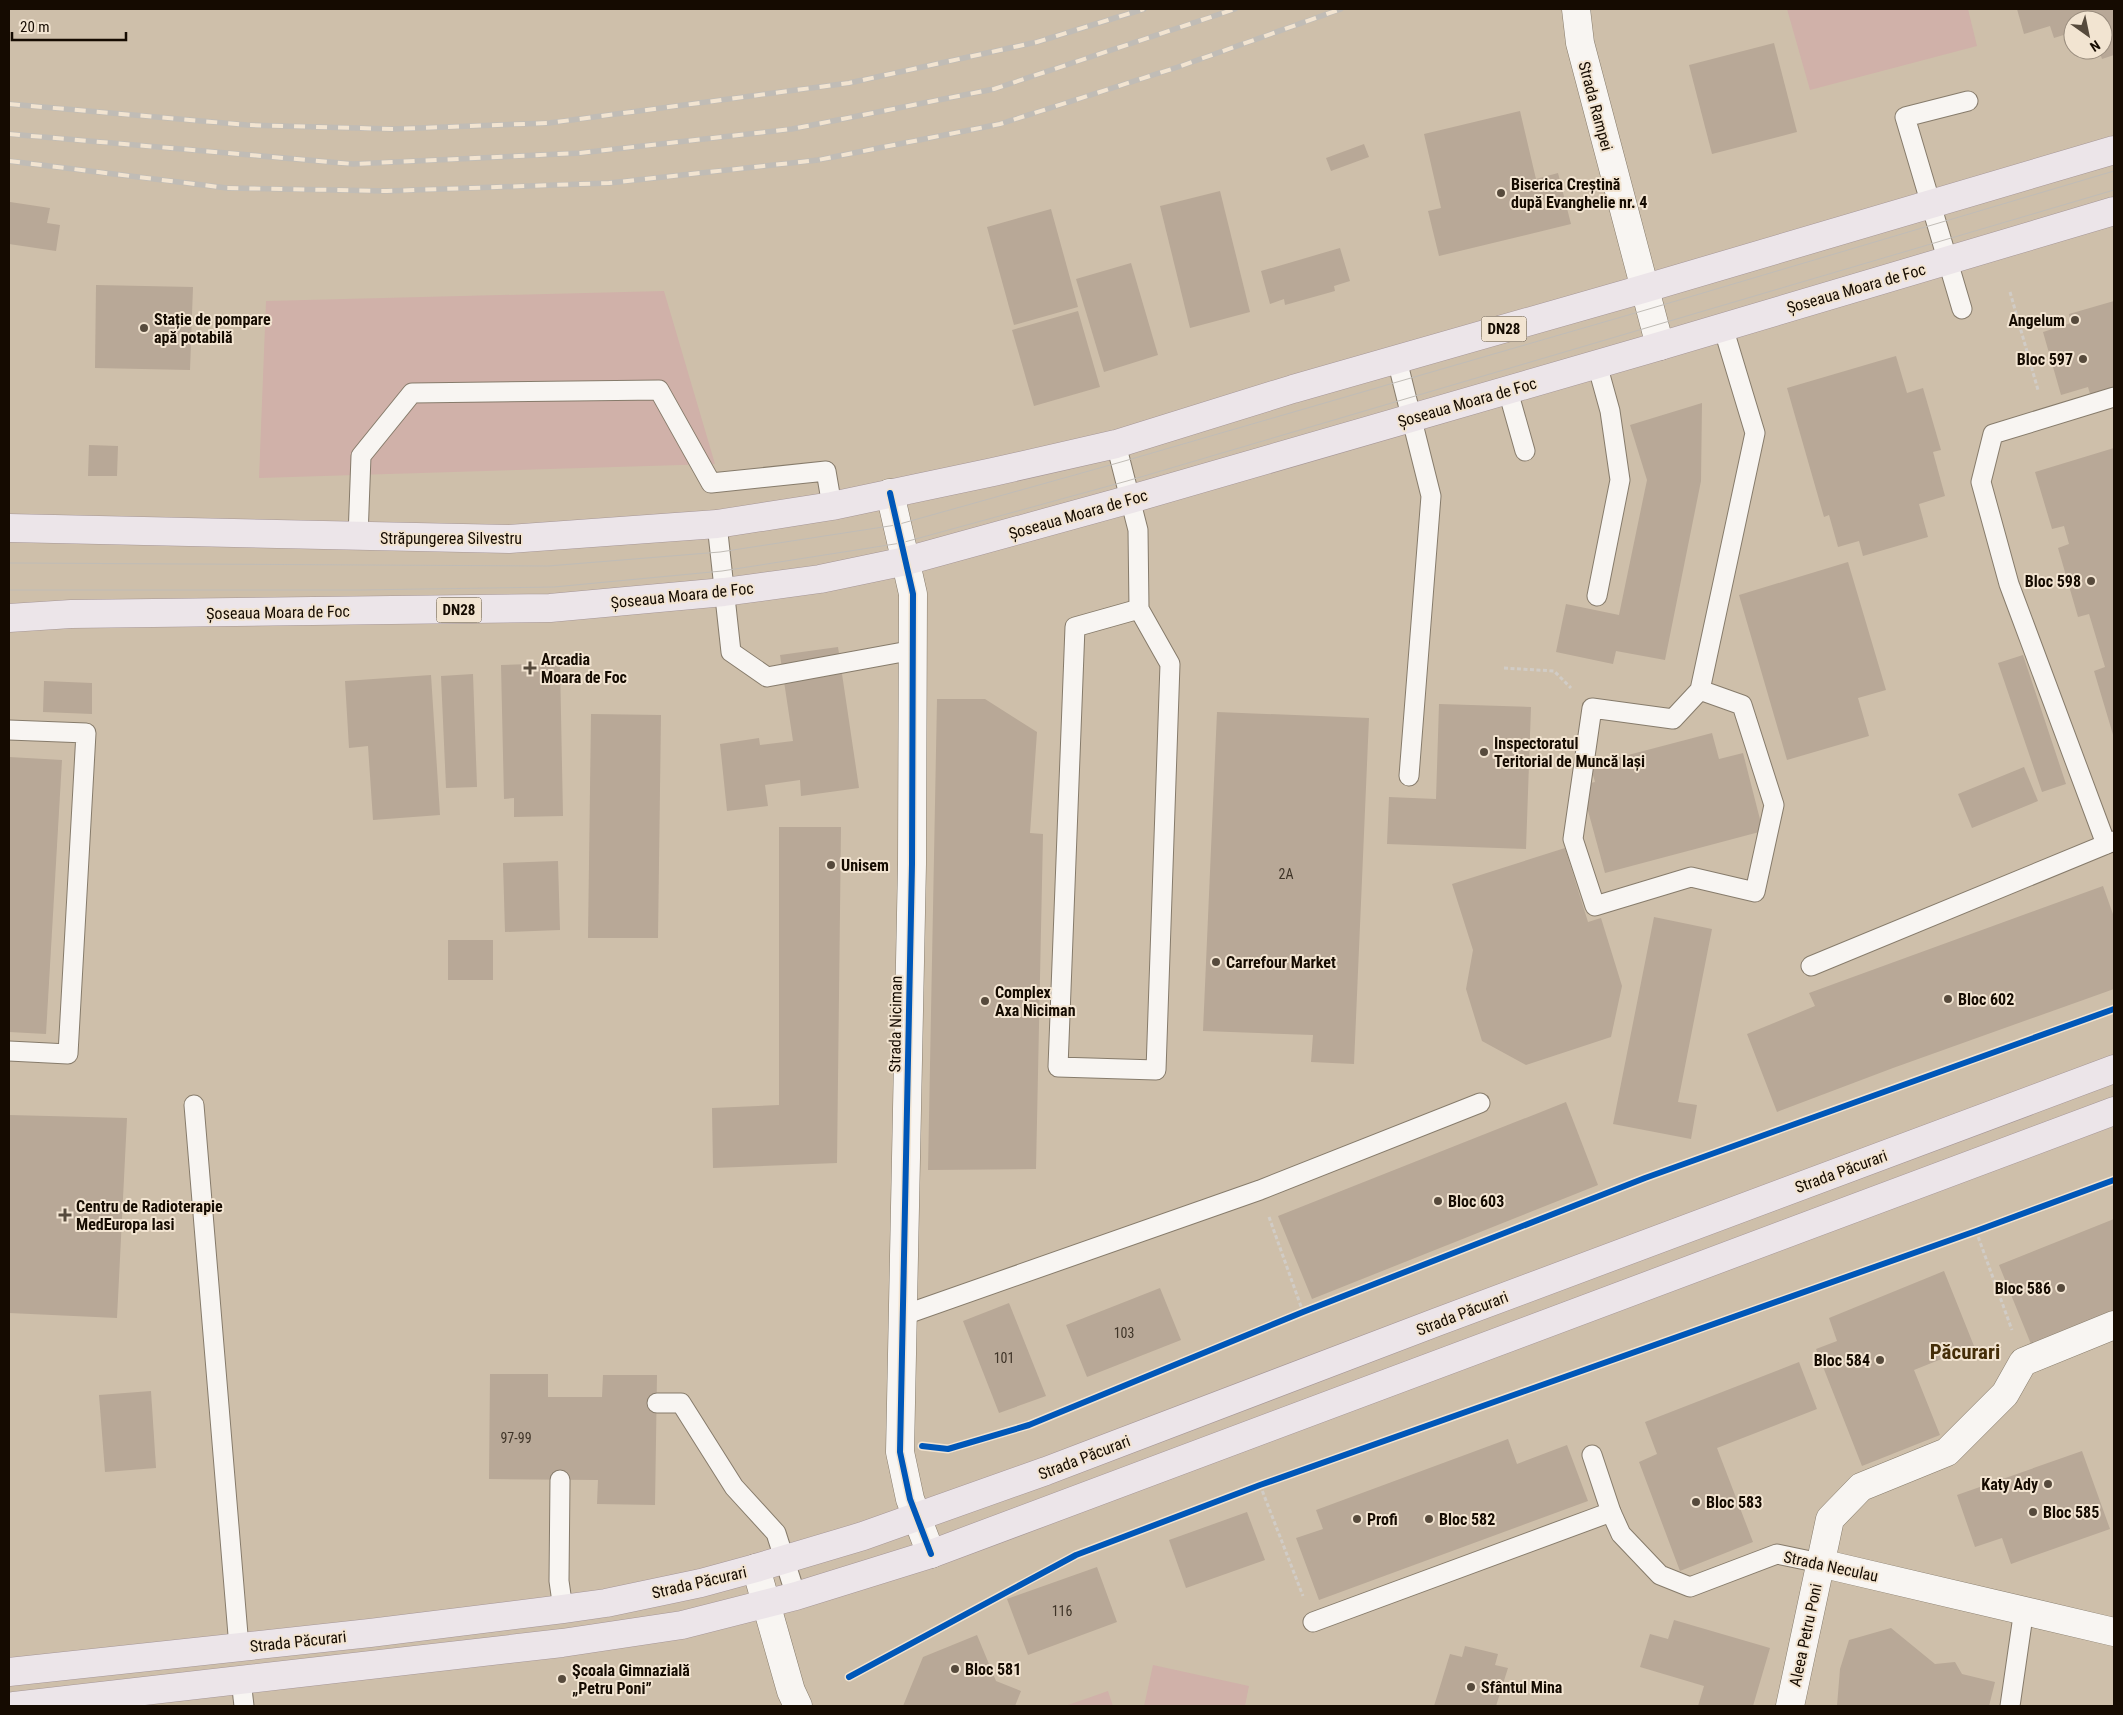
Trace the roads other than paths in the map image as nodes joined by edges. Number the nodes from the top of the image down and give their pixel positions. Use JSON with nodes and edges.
{"nodes":[{"id":1,"x":1576,"y":9,"type":"edge"},
{"id":2,"x":1968,"y":101,"type":"dead end"},
{"id":3,"x":2114,"y":150,"type":"edge"},
{"id":4,"x":1930,"y":205,"type":"junction"},
{"id":5,"x":2114,"y":211,"type":"edge"},
{"id":6,"x":1947,"y":261,"type":"junction"},
{"id":7,"x":1644,"y":289,"type":"junction"},
{"id":8,"x":1962,"y":309,"type":"dead end"},
{"id":9,"x":1724,"y":327,"type":"junction"},
{"id":10,"x":1660,"y":346,"type":"junction"},
{"id":11,"x":1397,"y":360,"type":"junction"},
{"id":12,"x":1597,"y":364,"type":"junction"},
{"id":13,"x":1508,"y":391,"type":"junction"},
{"id":14,"x":2114,"y":397,"type":"edge"},
{"id":15,"x":1412,"y":418,"type":"junction"},
{"id":16,"x":1116,"y":444,"type":"junction"},
{"id":17,"x":1525,"y":451,"type":"dead end"},
{"id":18,"x":890,"y":493,"type":"junction"},
{"id":19,"x":1131,"y":499,"type":"junction"},
{"id":20,"x":832,"y":506,"type":"junction"},
{"id":21,"x":717,"y":524,"type":"junction"},
{"id":22,"x":9,"y":528,"type":"edge"},
{"id":23,"x":358,"y":537,"type":"junction"},
{"id":24,"x":906,"y":561,"type":"junction"},
{"id":25,"x":724,"y":592,"type":"junction"},
{"id":26,"x":1597,"y":596,"type":"dead end"},
{"id":27,"x":1139,"y":609,"type":"junction"},
{"id":28,"x":9,"y":618,"type":"edge"},
{"id":29,"x":914,"y":650,"type":"junction"},
{"id":30,"x":1700,"y":690,"type":"junction"},
{"id":31,"x":9,"y":730,"type":"edge"},
{"id":32,"x":1410,"y":776,"type":"dead end"},
{"id":33,"x":2110,"y":842,"type":"edge"},
{"id":34,"x":1811,"y":966,"type":"dead end"},
{"id":35,"x":9,"y":1051,"type":"edge"},
{"id":36,"x":2114,"y":1069,"type":"edge"},
{"id":37,"x":1480,"y":1103,"type":"dead end"},
{"id":38,"x":194,"y":1105,"type":"dead end"},
{"id":39,"x":2114,"y":1111,"type":"edge"},
{"id":40,"x":904,"y":1315,"type":"junction"},
{"id":41,"x":2114,"y":1326,"type":"edge"},
{"id":42,"x":657,"y":1403,"type":"dead end"},
{"id":43,"x":1592,"y":1455,"type":"dead end"},
{"id":44,"x":560,"y":1480,"type":"dead end"},
{"id":45,"x":1610,"y":1512,"type":"junction"},
{"id":46,"x":917,"y":1516,"type":"junction"},
{"id":47,"x":931,"y":1554,"type":"junction"},
{"id":48,"x":785,"y":1560,"type":"junction"},
{"id":49,"x":1820,"y":1563,"type":"junction"},
{"id":50,"x":756,"y":1568,"type":"junction"},
{"id":51,"x":796,"y":1596,"type":"junction"},
{"id":52,"x":766,"y":1604,"type":"junction"},
{"id":53,"x":563,"y":1609,"type":"junction"},
{"id":54,"x":2024,"y":1609,"type":"junction"},
{"id":55,"x":1313,"y":1622,"type":"road end"},
{"id":56,"x":2114,"y":1632,"type":"edge"},
{"id":57,"x":239,"y":1647,"type":"junction"},
{"id":58,"x":9,"y":1672,"type":"edge"},
{"id":59,"x":243,"y":1693,"type":"edge"},
{"id":60,"x":14,"y":1706,"type":"edge"},
{"id":61,"x":798,"y":1706,"type":"edge"},
{"id":62,"x":1790,"y":1706,"type":"edge"},
{"id":63,"x":2010,"y":1706,"type":"edge"}],
"edges":[{"from":1,"to":7,"type":"street","name":"Strada Rampei"},
{"from":2,"to":4,"type":"lane"},
{"from":3,"to":4,"type":"main road","number":"DN28"},
{"from":4,"to":6,"type":"lane"},
{"from":4,"to":7,"type":"main road","number":"DN28"},
{"from":5,"to":6,"type":"main road","name":"Șoseaua Moara de Foc","number":"DN28"},
{"from":6,"to":8,"type":"lane"},
{"from":6,"to":9,"type":"main road","name":"Șoseaua Moara de Foc","number":"DN28"},
{"from":7,"to":10,"type":"street","name":"Strada Rampei"},
{"from":7,"to":11,"type":"main road","number":"DN28"},
{"from":9,"to":10,"type":"main road","name":"Șoseaua Moara de Foc","number":"DN28"},
{"from":9,"to":30,"type":"lane"},
{"from":10,"to":12,"type":"main road","name":"Șoseaua Moara de Foc","number":"DN28"},
{"from":11,"to":15,"type":"lane"},
{"from":11,"to":16,"type":"main road","number":"DN28"},
{"from":12,"to":13,"type":"main road","name":"Șoseaua Moara de Foc","number":"DN28"},
{"from":12,"to":26,"type":"lane"},
{"from":13,"to":15,"type":"main road","name":"Șoseaua Moara de Foc","number":"DN28"},
{"from":13,"to":17,"type":"lane"},
{"from":14,"to":33,"type":"lane"},
{"from":15,"to":19,"type":"main road","name":"Șoseaua Moara de Foc","number":"DN28"},
{"from":15,"to":32,"type":"lane"},
{"from":16,"to":18,"type":"main road","number":"DN28"},
{"from":16,"to":19,"type":"lane"},
{"from":18,"to":20,"type":"main road","name":"Străpungerea Silvestru","number":"DN28"},
{"from":18,"to":24,"type":"street","name":"Strada Niciman"},
{"from":19,"to":24,"type":"main road","name":"Șoseaua Moara de Foc","number":"DN28"},
{"from":19,"to":27,"type":"lane"},
{"from":20,"to":21,"type":"main road","name":"Străpungerea Silvestru","number":"DN28"},
{"from":20,"to":23,"type":"lane"},
{"from":21,"to":23,"type":"main road","name":"Străpungerea Silvestru","number":"DN28"},
{"from":21,"to":25,"type":"lane"},
{"from":22,"to":23,"type":"main road","name":"Străpungerea Silvestru","number":"DN28"},
{"from":24,"to":25,"type":"main road","name":"Șoseaua Moara de Foc","number":"DN28"},
{"from":24,"to":29,"type":"street","name":"Strada Niciman"},
{"from":25,"to":28,"type":"main road","name":"Șoseaua Moara de Foc","number":"DN28"},
{"from":25,"to":29,"type":"lane"},
{"from":27,"to":27,"type":"lane"},
{"from":29,"to":40,"type":"street","name":"Strada Niciman"},
{"from":30,"to":30,"type":"lane"},
{"from":31,"to":35,"type":"lane"},
{"from":33,"to":34,"type":"lane"},
{"from":36,"to":46,"type":"main road","name":"Strada Păcurari"},
{"from":37,"to":40,"type":"lane"},
{"from":38,"to":57,"type":"lane"},
{"from":39,"to":47,"type":"main road","name":"Strada Păcurari"},
{"from":40,"to":46,"type":"street","name":"Strada Niciman"},
{"from":41,"to":49,"type":"street","name":"Aleea Petru Poni"},
{"from":42,"to":48,"type":"lane"},
{"from":43,"to":45,"type":"lane","name":"Strada Neculau"},
{"from":44,"to":53,"type":"lane"},
{"from":45,"to":49,"type":"lane","name":"Strada Neculau"},
{"from":45,"to":55,"type":"lane"},
{"from":46,"to":47,"type":"street","name":"Strada Niciman"},
{"from":46,"to":48,"type":"main road","name":"Strada Păcurari"},
{"from":47,"to":51,"type":"main road","name":"Strada Păcurari"},
{"from":48,"to":50,"type":"main road","name":"Strada Păcurari"},
{"from":48,"to":51,"type":"lane"},
{"from":49,"to":54,"type":"street","name":"Strada Neculau"},
{"from":49,"to":62,"type":"street","name":"Aleea Petru Poni"},
{"from":50,"to":52,"type":"street"},
{"from":50,"to":53,"type":"main road","name":"Strada Păcurari"},
{"from":51,"to":52,"type":"main road","name":"Strada Păcurari"},
{"from":52,"to":59,"type":"main road","name":"Strada Păcurari"},
{"from":52,"to":61,"type":"street"},
{"from":53,"to":57,"type":"main road","name":"Strada Păcurari"},
{"from":54,"to":56,"type":"street","name":"Strada Neculau"},
{"from":54,"to":63,"type":"lane"},
{"from":57,"to":58,"type":"main road","name":"Strada Păcurari"},
{"from":59,"to":60,"type":"main road","name":"Strada Păcurari"}]}
